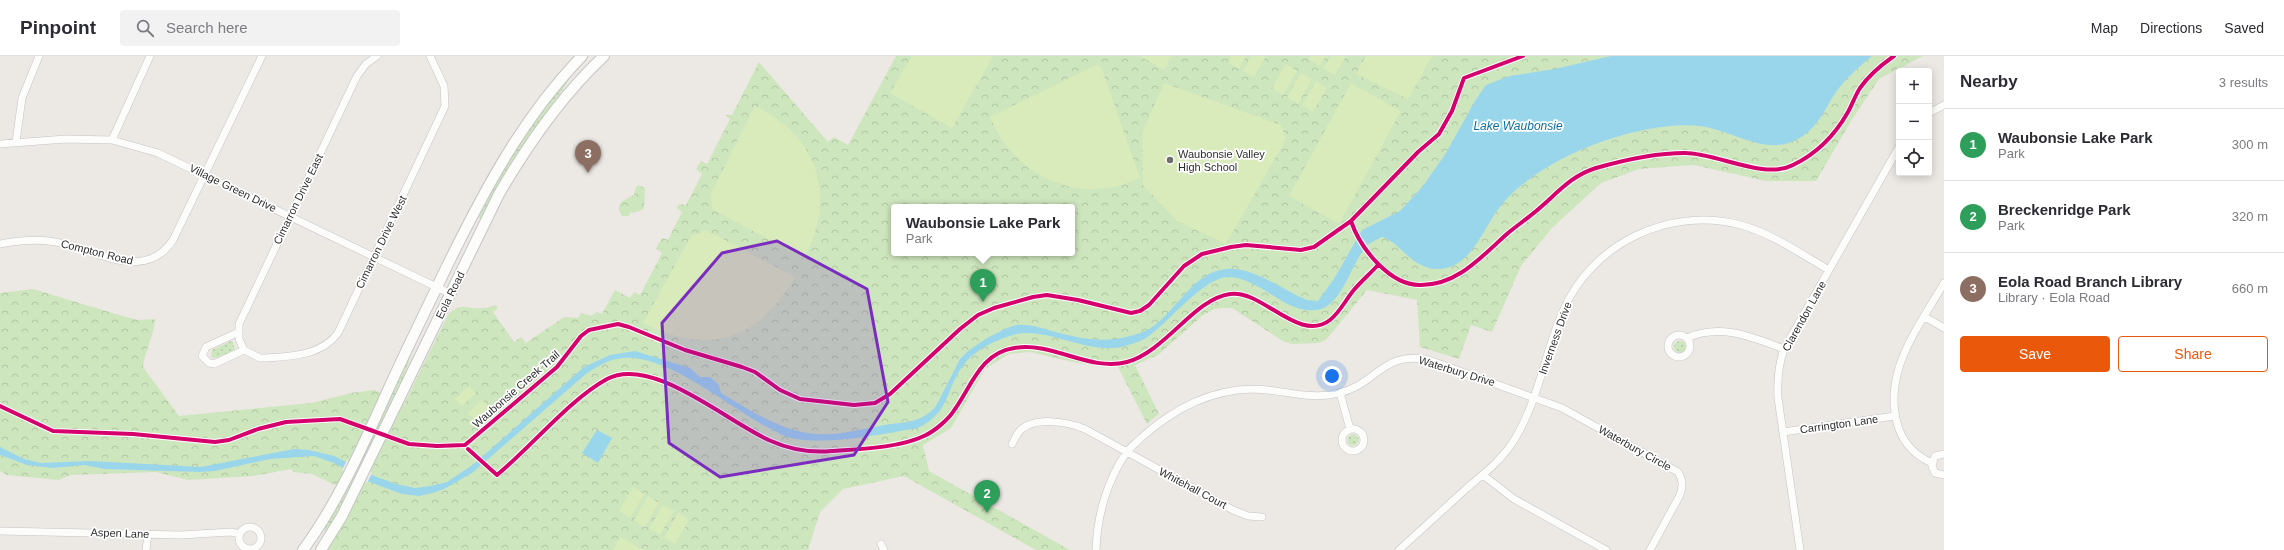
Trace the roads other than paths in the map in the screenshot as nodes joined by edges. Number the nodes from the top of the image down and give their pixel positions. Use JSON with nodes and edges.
{"nodes":[{"id":1,"x":39,"y":56,"type":"edge"},
{"id":2,"x":150,"y":56,"type":"edge"},
{"id":3,"x":262,"y":56,"type":"edge"},
{"id":4,"x":377,"y":56,"type":"edge"},
{"id":5,"x":430,"y":56,"type":"edge"},
{"id":6,"x":582,"y":56,"type":"edge"},
{"id":7,"x":604,"y":56,"type":"edge"},
{"id":8,"x":1944,"y":105,"type":"edge"},
{"id":9,"x":1932,"y":111,"type":"edge"},
{"id":10,"x":112,"y":140,"type":"junction"},
{"id":11,"x":16,"y":142,"type":"junction"},
{"id":12,"x":0,"y":144,"type":"edge"},
{"id":13,"x":1896,"y":152,"type":"edge"},
{"id":14,"x":205,"y":175,"type":"junction"},
{"id":15,"x":290,"y":216,"type":"junction"},
{"id":16,"x":0,"y":244,"type":"edge"},
{"id":17,"x":374,"y":256,"type":"junction"},
{"id":18,"x":1829,"y":270,"type":"junction"},
{"id":19,"x":1944,"y":284,"type":"edge"},
{"id":20,"x":437,"y":287,"type":"junction"},
{"id":21,"x":451,"y":294,"type":"junction"},
{"id":22,"x":1925,"y":317,"type":"junction"},
{"id":23,"x":1944,"y":328,"type":"edge"},
{"id":24,"x":239,"y":332,"type":"junction"},
{"id":25,"x":1687,"y":338,"type":"dead end"},
{"id":26,"x":1784,"y":349,"type":"junction"},
{"id":27,"x":244,"y":350,"type":"junction"},
{"id":28,"x":1340,"y":393,"type":"junction"},
{"id":29,"x":1535,"y":397,"type":"junction"},
{"id":30,"x":1895,"y":416,"type":"junction"},
{"id":31,"x":1350,"y":429,"type":"dead end"},
{"id":32,"x":1783,"y":432,"type":"junction"},
{"id":33,"x":1012,"y":444,"type":"dead end"},
{"id":34,"x":1126,"y":452,"type":"junction"},
{"id":35,"x":1944,"y":454,"type":"edge"},
{"id":36,"x":1932,"y":463,"type":"junction"},
{"id":37,"x":1483,"y":475,"type":"junction"},
{"id":38,"x":1944,"y":475,"type":"edge"},
{"id":39,"x":1262,"y":517,"type":"dead end"},
{"id":40,"x":0,"y":531,"type":"edge"},
{"id":41,"x":148,"y":534,"type":"junction"},
{"id":42,"x":240,"y":534,"type":"dead end"},
{"id":43,"x":146,"y":550,"type":"edge"},
{"id":44,"x":303,"y":550,"type":"edge"},
{"id":45,"x":321,"y":550,"type":"edge"},
{"id":46,"x":1096,"y":550,"type":"edge"},
{"id":47,"x":1399,"y":550,"type":"edge"},
{"id":48,"x":1606,"y":550,"type":"edge"},
{"id":49,"x":1650,"y":550,"type":"edge"},
{"id":50,"x":1800,"y":550,"type":"edge"}],
"edges":[{"from":1,"to":11,"type":"street"},
{"from":2,"to":10,"type":"street"},
{"from":3,"to":14,"type":"street","name":"Compton Road"},
{"from":4,"to":15,"type":"street","name":"Cimarron Drive East"},
{"from":5,"to":17,"type":"street","name":"Cimarron Drive West"},
{"from":6,"to":20,"type":"main road","name":"Eola Road"},
{"from":7,"to":21,"type":"main road","name":"Eola Road"},
{"from":8,"to":9,"type":"street"},
{"from":10,"to":11,"type":"street","name":"Village Green Drive"},
{"from":10,"to":14,"type":"street","name":"Village Green Drive"},
{"from":11,"to":12,"type":"street","name":"Village Green Drive"},
{"from":13,"to":18,"type":"street","name":"Clarendon Lane"},
{"from":14,"to":15,"type":"street","name":"Village Green Drive"},
{"from":14,"to":16,"type":"street","name":"Compton Road"},
{"from":15,"to":17,"type":"street","name":"Village Green Drive"},
{"from":15,"to":24,"type":"street","name":"Cimarron Drive East"},
{"from":17,"to":20,"type":"street","name":"Village Green Drive"},
{"from":17,"to":27,"type":"street","name":"Cimarron Drive West"},
{"from":18,"to":26,"type":"street","name":"Clarendon Lane"},
{"from":18,"to":29,"type":"street","name":"Inverness Drive"},
{"from":19,"to":22,"type":"street"},
{"from":20,"to":21,"type":"street","name":"Village Green Drive"},
{"from":20,"to":44,"type":"main road","name":"Eola Road"},
{"from":21,"to":45,"type":"main road","name":"Eola Road"},
{"from":22,"to":23,"type":"street"},
{"from":22,"to":30,"type":"street"},
{"from":24,"to":27,"type":"street"},
{"from":24,"to":27,"type":"street"},
{"from":25,"to":26,"type":"street"},
{"from":26,"to":32,"type":"street","name":"Clarendon Lane"},
{"from":28,"to":29,"type":"street","name":"Waterbury Drive"},
{"from":28,"to":31,"type":"street"},
{"from":28,"to":34,"type":"street","name":"Waterbury Drive"},
{"from":29,"to":37,"type":"street","name":"Inverness Drive"},
{"from":29,"to":49,"type":"street","name":"Waterbury Circle"},
{"from":30,"to":32,"type":"street","name":"Carrington Lane"},
{"from":30,"to":36,"type":"street"},
{"from":32,"to":50,"type":"street","name":"Clarendon Lane"},
{"from":33,"to":34,"type":"street","name":"Whitehall Court"},
{"from":34,"to":39,"type":"street","name":"Whitehall Court"},
{"from":34,"to":46,"type":"street","name":"Waterbury Drive"},
{"from":35,"to":36,"type":"street"},
{"from":36,"to":38,"type":"street"},
{"from":37,"to":47,"type":"street","name":"Inverness Drive"},
{"from":37,"to":48,"type":"street"},
{"from":40,"to":41,"type":"street","name":"Aspen Lane"},
{"from":41,"to":42,"type":"street","name":"Aspen Lane"},
{"from":41,"to":43,"type":"street"}]}
